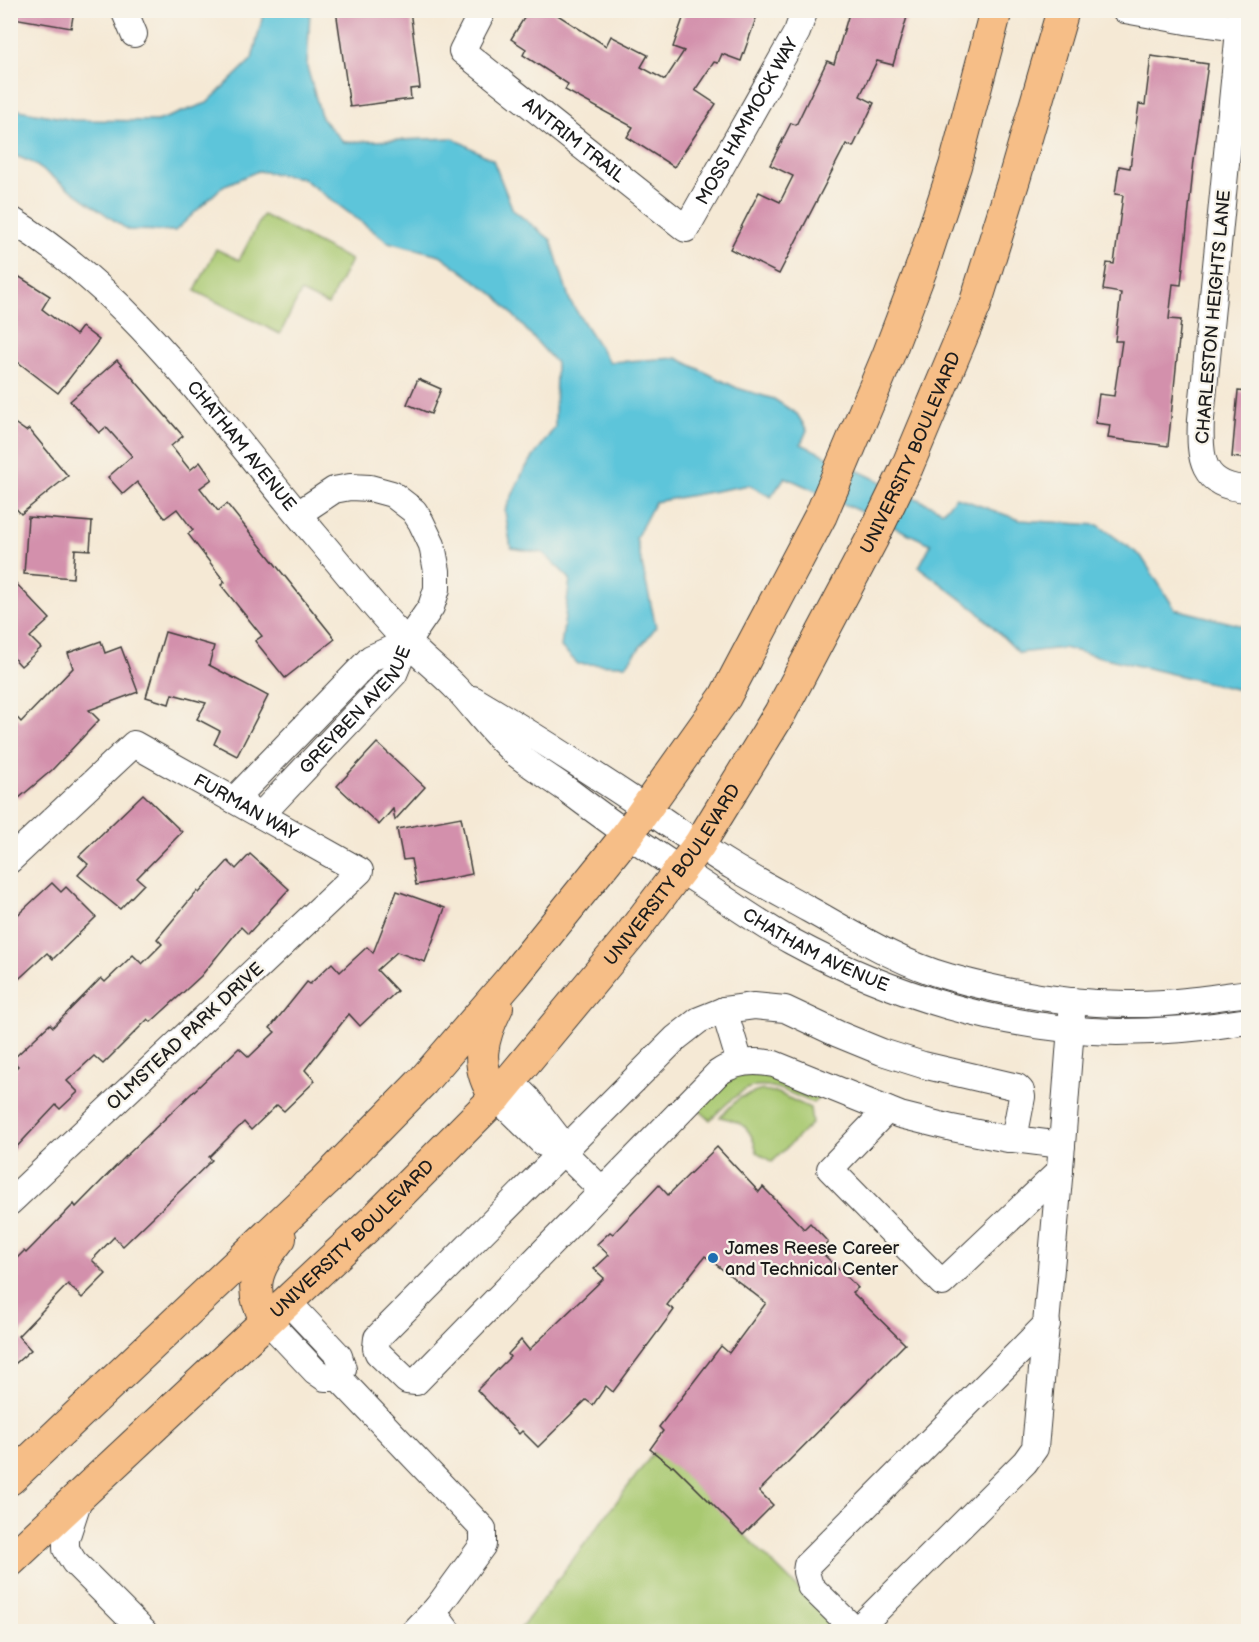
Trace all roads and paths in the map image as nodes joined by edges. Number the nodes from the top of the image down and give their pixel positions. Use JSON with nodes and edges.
{"nodes":[{"id":1,"x":124,"y":10,"type":"edge"},
{"id":2,"x":483,"y":10,"type":"edge"},
{"id":3,"x":805,"y":10,"type":"edge"},
{"id":4,"x":996,"y":10,"type":"edge"},
{"id":5,"x":1063,"y":10,"type":"edge"},
{"id":6,"x":1125,"y":10,"type":"edge"},
{"id":7,"x":1240,"y":19,"type":"edge"},
{"id":8,"x":134,"y":34,"type":"dead end"},
{"id":9,"x":1239,"y":137,"type":"edge"},
{"id":10,"x":10,"y":219,"type":"edge"},
{"id":11,"x":686,"y":229,"type":"joint"},
{"id":12,"x":1248,"y":489,"type":"edge"},
{"id":13,"x":298,"y":514,"type":"junction"},
{"id":14,"x":407,"y":642,"type":"junction"},
{"id":15,"x":458,"y":689,"type":"junction"},
{"id":16,"x":234,"y":800,"type":"junction"},
{"id":17,"x":646,"y":808,"type":"junction"},
{"id":18,"x":261,"y":815,"type":"junction"},
{"id":19,"x":627,"y":835,"type":"junction"},
{"id":20,"x":699,"y":844,"type":"junction"},
{"id":21,"x":10,"y":860,"type":"edge"},
{"id":22,"x":680,"y":870,"type":"junction"},
{"id":23,"x":360,"y":871,"type":"joint"},
{"id":24,"x":511,"y":979,"type":"junction"},
{"id":25,"x":1248,"y":993,"type":"edge"},
{"id":26,"x":1073,"y":1001,"type":"junction"},
{"id":27,"x":724,"y":1010,"type":"junction"},
{"id":28,"x":1248,"y":1021,"type":"edge"},
{"id":29,"x":1072,"y":1029,"type":"junction"},
{"id":30,"x":740,"y":1063,"type":"junction"},
{"id":31,"x":503,"y":1088,"type":"junction"},
{"id":32,"x":887,"y":1110,"type":"junction"},
{"id":33,"x":1014,"y":1140,"type":"junction"},
{"id":34,"x":1062,"y":1145,"type":"junction"},
{"id":35,"x":563,"y":1151,"type":"junction"},
{"id":36,"x":1060,"y":1171,"type":"junction"},
{"id":37,"x":325,"y":1181,"type":"junction"},
{"id":38,"x":602,"y":1190,"type":"junction"},
{"id":39,"x":10,"y":1202,"type":"edge"},
{"id":40,"x":277,"y":1311,"type":"junction"},
{"id":41,"x":1047,"y":1324,"type":"junction"},
{"id":42,"x":10,"y":1479,"type":"edge"},
{"id":43,"x":80,"y":1496,"type":"junction"},
{"id":44,"x":10,"y":1561,"type":"edge"},
{"id":45,"x":437,"y":1608,"type":"junction"},
{"id":46,"x":856,"y":1631,"type":"edge"},
{"id":47,"x":144,"y":1632,"type":"edge"},
{"id":48,"x":414,"y":1632,"type":"edge"},
{"id":49,"x":448,"y":1632,"type":"edge"}],
"edges":[{"from":1,"to":8,"type":"street"},
{"from":2,"to":11,"type":"street","name":"ANTRIM TRAIL"},
{"from":3,"to":11,"type":"street","name":"MOSS HAMMOCK WAY"},
{"from":4,"to":17,"type":"main road"},
{"from":5,"to":20,"type":"main road","name":"UNIVERSITY BOULEVARD"},
{"from":6,"to":7,"type":"street"},
{"from":7,"to":9,"type":"street","name":"CHARLESTON HEIGHTS LANE"},
{"from":9,"to":12,"type":"street","name":"CHARLESTON HEIGHTS LANE"},
{"from":10,"to":13,"type":"street","name":"CHATHAM AVENUE"},
{"from":13,"to":14,"type":"street","name":"CHATHAM AVENUE"},
{"from":13,"to":14,"type":"street"},
{"from":14,"to":15,"type":"street","name":"CHATHAM AVENUE"},
{"from":14,"to":16,"type":"street","name":"GREYBEN AVENUE"},
{"from":14,"to":18,"type":"street","name":"GREYBEN AVENUE"},
{"from":15,"to":17,"type":"street","name":"CHATHAM AVENUE"},
{"from":15,"to":19,"type":"street","name":"CHATHAM AVENUE"},
{"from":16,"to":18,"type":"street","name":"FURMAN WAY"},
{"from":16,"to":21,"type":"street","name":"FURMAN WAY"},
{"from":17,"to":19,"type":"main road"},
{"from":17,"to":20,"type":"street","name":"CHATHAM AVENUE"},
{"from":18,"to":23,"type":"street","name":"FURMAN WAY"},
{"from":19,"to":22,"type":"street","name":"CHATHAM AVENUE"},
{"from":19,"to":24,"type":"main road"},
{"from":20,"to":22,"type":"main road","name":"UNIVERSITY BOULEVARD"},
{"from":20,"to":26,"type":"street","name":"CHATHAM AVENUE"},
{"from":22,"to":29,"type":"street","name":"CHATHAM AVENUE"},
{"from":22,"to":31,"type":"main road","name":"UNIVERSITY BOULEVARD"},
{"from":23,"to":39,"type":"street","name":"OLMSTEAD PARK DRIVE"},
{"from":24,"to":31,"type":"main road"},
{"from":24,"to":37,"type":"main road"},
{"from":25,"to":26,"type":"street","name":"CHATHAM AVENUE"},
{"from":26,"to":29,"type":"street"},
{"from":27,"to":30,"type":"street"},
{"from":27,"to":33,"type":"street"},
{"from":27,"to":35,"type":"street"},
{"from":28,"to":29,"type":"street","name":"CHATHAM AVENUE"},
{"from":29,"to":34,"type":"street"},
{"from":30,"to":32,"type":"street"},
{"from":30,"to":38,"type":"street"},
{"from":31,"to":35,"type":"street"},
{"from":31,"to":40,"type":"main road","name":"UNIVERSITY BOULEVARD"},
{"from":32,"to":33,"type":"street"},
{"from":32,"to":36,"type":"street"},
{"from":33,"to":34,"type":"street"},
{"from":34,"to":36,"type":"street"},
{"from":35,"to":38,"type":"street"},
{"from":35,"to":38,"type":"street"},
{"from":36,"to":41,"type":"street"},
{"from":37,"to":40,"type":"main road"},
{"from":37,"to":42,"type":"main road"},
{"from":40,"to":43,"type":"main road","name":"UNIVERSITY BOULEVARD"},
{"from":40,"to":45,"type":"street"},
{"from":41,"to":46,"type":"street"},
{"from":41,"to":46,"type":"street"},
{"from":43,"to":44,"type":"main road","name":"UNIVERSITY BOULEVARD"},
{"from":43,"to":47,"type":"street"},
{"from":45,"to":48,"type":"street"},
{"from":45,"to":49,"type":"street"}]}
